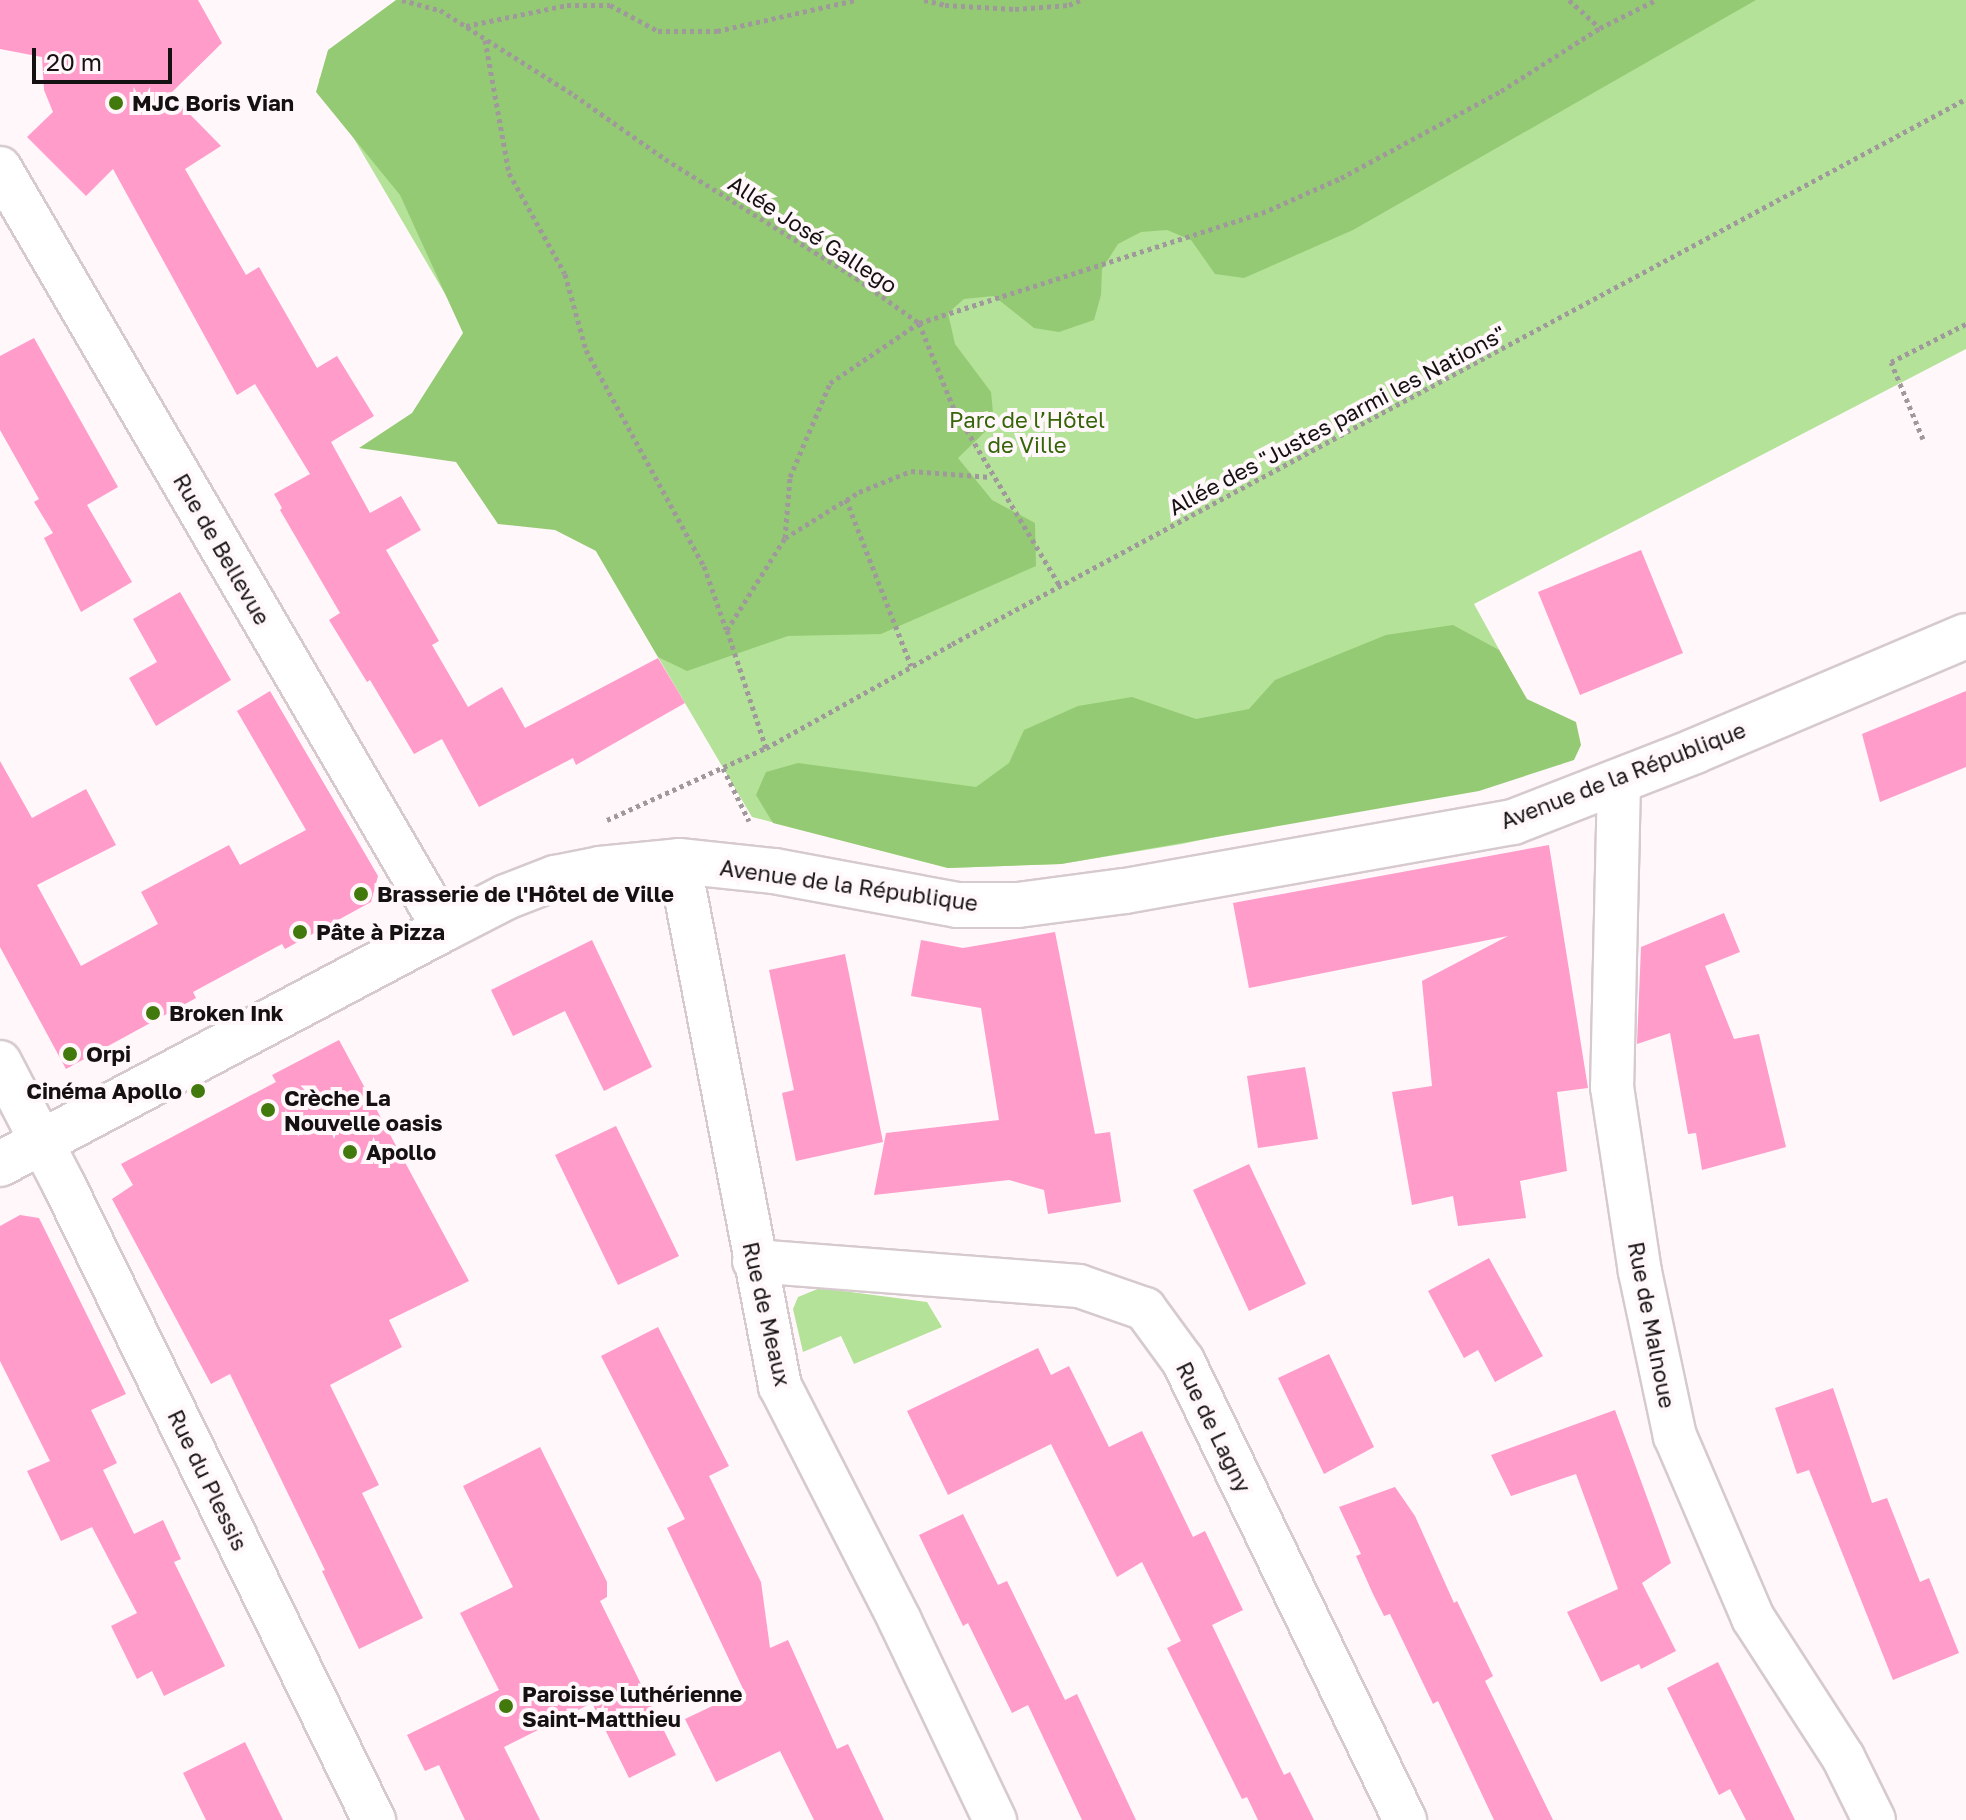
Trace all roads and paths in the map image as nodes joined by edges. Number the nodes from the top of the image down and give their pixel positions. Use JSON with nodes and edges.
{"nodes":[{"id":1,"x":402,"y":0,"type":"edge"},
{"id":2,"x":856,"y":0,"type":"edge"},
{"id":3,"x":924,"y":0,"type":"edge"},
{"id":4,"x":1080,"y":0,"type":"edge"},
{"id":5,"x":1569,"y":0,"type":"edge"},
{"id":6,"x":1656,"y":0,"type":"edge"},
{"id":7,"x":465,"y":26,"type":"junction"},
{"id":8,"x":1600,"y":28,"type":"junction"},
{"id":9,"x":485,"y":39,"type":"junction"},
{"id":10,"x":1966,"y":99,"type":"edge"},
{"id":11,"x":0,"y":168,"type":"edge"},
{"id":12,"x":919,"y":323,"type":"junction"},
{"id":13,"x":1966,"y":324,"type":"edge"},
{"id":14,"x":1923,"y":439,"type":"dead end"},
{"id":15,"x":992,"y":477,"type":"junction"},
{"id":16,"x":846,"y":499,"type":"junction"},
{"id":17,"x":785,"y":538,"type":"junction"},
{"id":18,"x":1060,"y":586,"type":"junction"},
{"id":19,"x":727,"y":630,"type":"junction"},
{"id":20,"x":1966,"y":636,"type":"edge"},
{"id":21,"x":911,"y":666,"type":"junction"},
{"id":22,"x":766,"y":748,"type":"junction"},
{"id":23,"x":723,"y":768,"type":"dead end"},
{"id":24,"x":1619,"y":782,"type":"junction"},
{"id":25,"x":679,"y":861,"type":"junction"},
{"id":26,"x":444,"y":929,"type":"junction"},
{"id":27,"x":0,"y":1062,"type":"edge"},
{"id":28,"x":41,"y":1140,"type":"junction"},
{"id":29,"x":0,"y":1164,"type":"edge"},
{"id":30,"x":754,"y":1261,"type":"junction"},
{"id":31,"x":374,"y":1820,"type":"edge"},
{"id":32,"x":995,"y":1820,"type":"edge"},
{"id":33,"x":1405,"y":1820,"type":"edge"},
{"id":34,"x":1874,"y":1820,"type":"edge"}],
"edges":[{"from":1,"to":7,"type":"path","name":"Allée José Gallego"},
{"from":2,"to":7,"type":"path"},
{"from":3,"to":4,"type":"path"},
{"from":5,"to":8,"type":"path"},
{"from":6,"to":8,"type":"path"},
{"from":7,"to":9,"type":"path","name":"Allée José Gallego"},
{"from":8,"to":12,"type":"path"},
{"from":9,"to":12,"type":"path","name":"Allée José Gallego"},
{"from":9,"to":19,"type":"path"},
{"from":10,"to":18,"type":"path","name":"Allée des \"Justes parmi les Nations\""},
{"from":11,"to":26,"type":"street","name":"Rue de Bellevue"},
{"from":12,"to":15,"type":"path"},
{"from":12,"to":17,"type":"path"},
{"from":13,"to":14,"type":"path"},
{"from":15,"to":16,"type":"path"},
{"from":15,"to":18,"type":"path"},
{"from":16,"to":17,"type":"path"},
{"from":16,"to":21,"type":"path"},
{"from":17,"to":19,"type":"path"},
{"from":18,"to":21,"type":"path","name":"Allée des \"Justes parmi les Nations\""},
{"from":19,"to":22,"type":"path"},
{"from":20,"to":24,"type":"street","name":"Avenue de la République"},
{"from":21,"to":22,"type":"path","name":"Allée des \"Justes parmi les Nations\""},
{"from":22,"to":23,"type":"path","name":"Allée des \"Justes parmi les Nations\""},
{"from":24,"to":25,"type":"street","name":"Avenue de la République"},
{"from":24,"to":34,"type":"street","name":"Rue de Malnoue"},
{"from":25,"to":26,"type":"street","name":"Avenue de la République"},
{"from":25,"to":30,"type":"street","name":"Rue de Meaux"},
{"from":26,"to":28,"type":"street","name":"Avenue de la République"},
{"from":27,"to":28,"type":"street","name":"Rue du Plessis"},
{"from":28,"to":29,"type":"street","name":"Avenue de la République"},
{"from":28,"to":31,"type":"street","name":"Rue du Plessis"},
{"from":30,"to":32,"type":"street","name":"Rue de Meaux"},
{"from":30,"to":33,"type":"street","name":"Rue de Lagny"}]}
